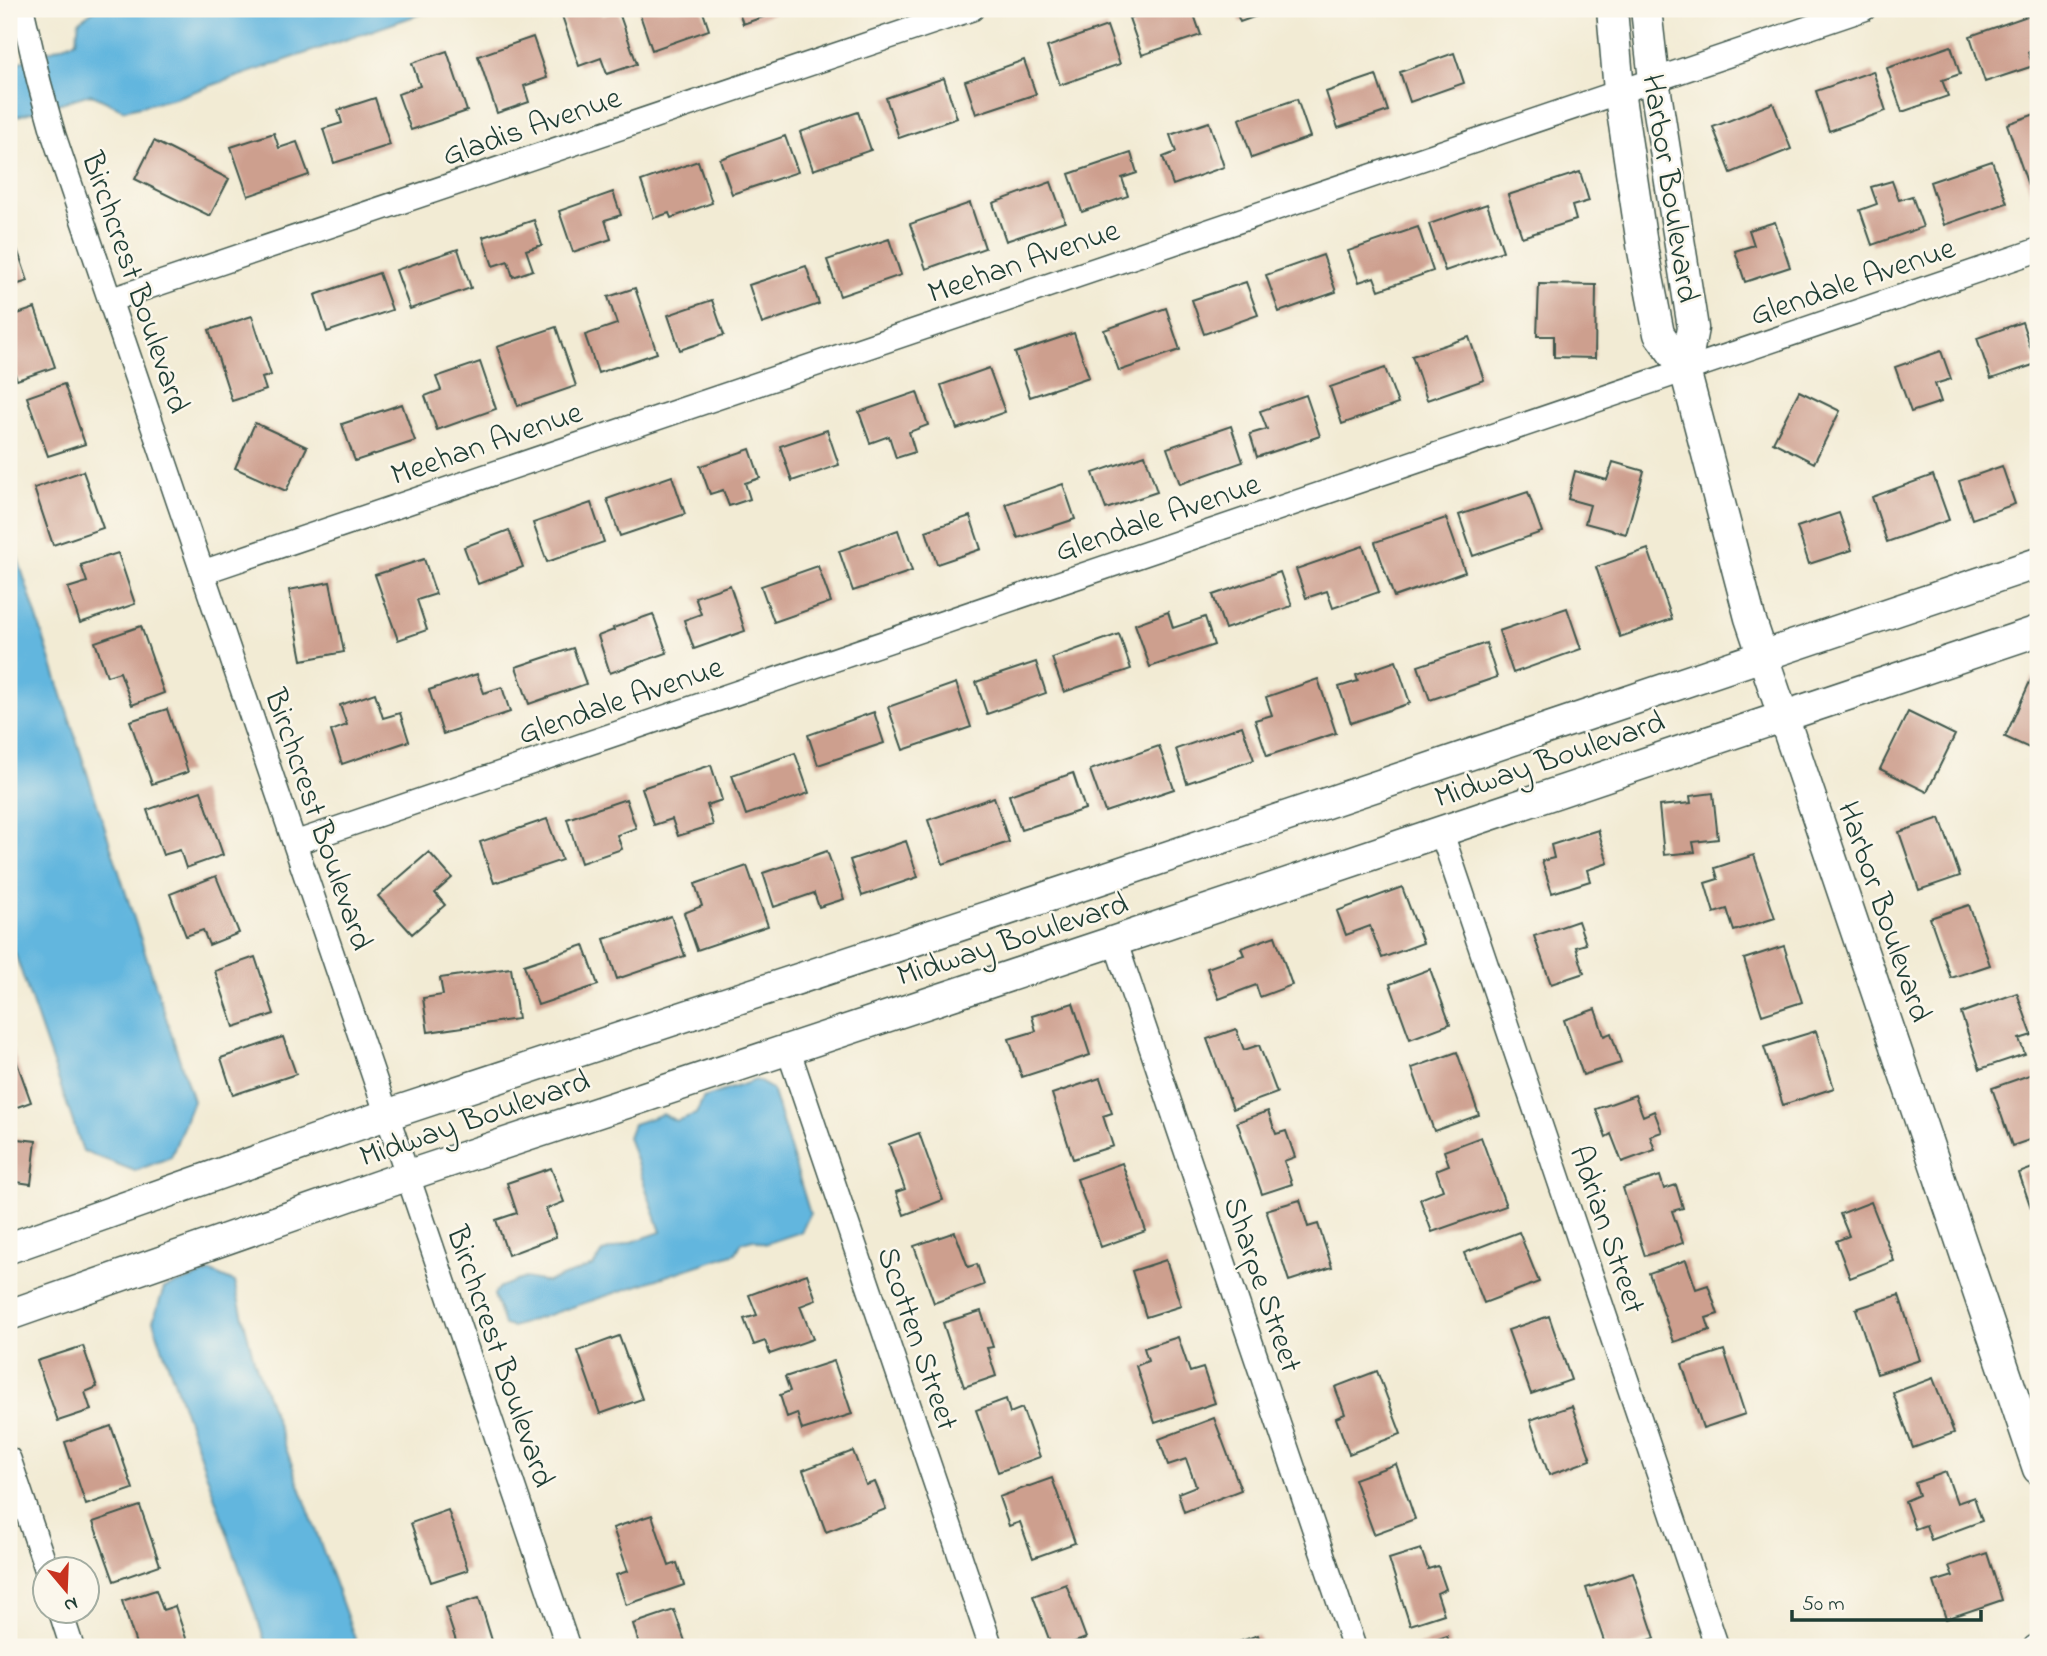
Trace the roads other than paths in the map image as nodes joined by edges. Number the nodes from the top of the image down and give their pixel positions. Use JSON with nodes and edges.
{"nodes":[{"id":1,"x":972,"y":9,"type":"edge"},
{"id":2,"x":1612,"y":9,"type":"edge"},
{"id":3,"x":1646,"y":9,"type":"edge"},
{"id":4,"x":1864,"y":9,"type":"edge"},
{"id":5,"x":24,"y":17,"type":"edge"},
{"id":6,"x":1654,"y":80,"type":"junction"},
{"id":7,"x":1619,"y":92,"type":"junction"},
{"id":8,"x":2038,"y":250,"type":"edge"},
{"id":9,"x":110,"y":300,"type":"junction"},
{"id":10,"x":1685,"y":370,"type":"junction"},
{"id":11,"x":2038,"y":564,"type":"edge"},
{"id":12,"x":203,"y":572,"type":"junction"},
{"id":13,"x":2038,"y":631,"type":"edge"},
{"id":14,"x":1763,"y":656,"type":"junction"},
{"id":15,"x":1783,"y":716,"type":"junction"},
{"id":16,"x":1441,"y":831,"type":"junction"},
{"id":17,"x":295,"y":843,"type":"junction"},
{"id":18,"x":1115,"y":941,"type":"junction"},
{"id":19,"x":788,"y":1049,"type":"junction"},
{"id":20,"x":386,"y":1115,"type":"junction"},
{"id":21,"x":406,"y":1176,"type":"junction"},
{"id":22,"x":9,"y":1248,"type":"edge"},
{"id":23,"x":9,"y":1315,"type":"edge"},
{"id":24,"x":9,"y":1459,"type":"edge"},
{"id":25,"x":2038,"y":1469,"type":"edge"},
{"id":26,"x":41,"y":1554,"type":"edge"},
{"id":27,"x":64,"y":1624,"type":"edge"},
{"id":28,"x":72,"y":1647,"type":"edge"},
{"id":29,"x":568,"y":1647,"type":"edge"},
{"id":30,"x":991,"y":1647,"type":"edge"},
{"id":31,"x":1354,"y":1647,"type":"edge"},
{"id":32,"x":1717,"y":1647,"type":"edge"}],
"edges":[{"from":1,"to":9,"type":"street","name":"Gladis Avenue"},
{"from":2,"to":7,"type":"street","name":"Harbor Boulevard"},
{"from":3,"to":6,"type":"street","name":"Harbor Boulevard"},
{"from":4,"to":6,"type":"street","name":"Meehan Avenue"},
{"from":5,"to":9,"type":"street","name":"Birchcrest Boulevard"},
{"from":6,"to":7,"type":"street","name":"Meehan Avenue"},
{"from":6,"to":10,"type":"street","name":"Harbor Boulevard"},
{"from":7,"to":10,"type":"street","name":"Harbor Boulevard"},
{"from":7,"to":12,"type":"street","name":"Meehan Avenue"},
{"from":8,"to":10,"type":"street","name":"Glendale Avenue"},
{"from":9,"to":12,"type":"street","name":"Birchcrest Boulevard"},
{"from":10,"to":14,"type":"street","name":"Harbor Boulevard"},
{"from":10,"to":17,"type":"street","name":"Glendale Avenue"},
{"from":11,"to":14,"type":"street","name":"Midway Boulevard"},
{"from":12,"to":17,"type":"street","name":"Birchcrest Boulevard"},
{"from":13,"to":15,"type":"street","name":"Midway Boulevard"},
{"from":14,"to":15,"type":"street","name":"Harbor Boulevard"},
{"from":14,"to":20,"type":"street","name":"Midway Boulevard"},
{"from":15,"to":16,"type":"street","name":"Midway Boulevard"},
{"from":15,"to":25,"type":"street","name":"Harbor Boulevard"},
{"from":16,"to":18,"type":"street","name":"Midway Boulevard"},
{"from":16,"to":32,"type":"street","name":"Adrian Street"},
{"from":17,"to":20,"type":"street","name":"Birchcrest Boulevard"},
{"from":18,"to":19,"type":"street","name":"Midway Boulevard"},
{"from":18,"to":31,"type":"street","name":"Sharpe Street"},
{"from":19,"to":21,"type":"street","name":"Midway Boulevard"},
{"from":19,"to":30,"type":"street","name":"Scotten Street"},
{"from":20,"to":21,"type":"street","name":"Birchcrest Boulevard"},
{"from":20,"to":22,"type":"street","name":"Midway Boulevard"},
{"from":21,"to":23,"type":"street","name":"Midway Boulevard"},
{"from":21,"to":29,"type":"street","name":"Birchcrest Boulevard"},
{"from":24,"to":26,"type":"street"},
{"from":27,"to":28,"type":"street"}]}
